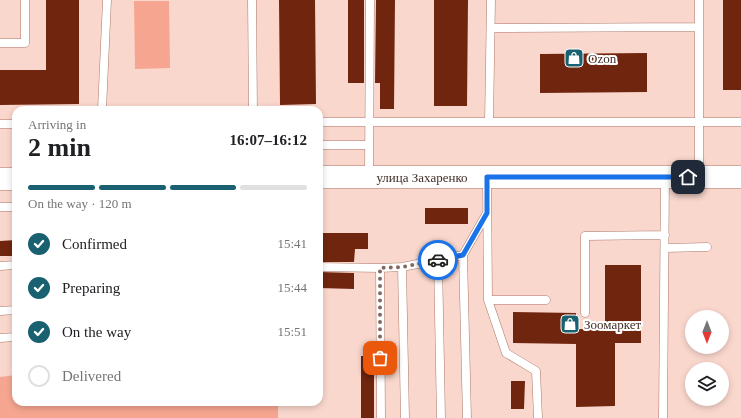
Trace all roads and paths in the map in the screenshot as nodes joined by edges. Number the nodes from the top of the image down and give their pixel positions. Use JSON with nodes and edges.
{"nodes":[{"id":1,"x":25,"y":0,"type":"edge"},
{"id":2,"x":107,"y":0,"type":"edge"},
{"id":3,"x":252,"y":0,"type":"edge"},
{"id":4,"x":370,"y":0,"type":"edge"},
{"id":5,"x":491,"y":0,"type":"edge"},
{"id":6,"x":699,"y":0,"type":"edge"},
{"id":7,"x":699,"y":27,"type":"junction"},
{"id":8,"x":491,"y":28,"type":"junction"},
{"id":9,"x":0,"y":43,"type":"edge"},
{"id":10,"x":102,"y":106,"type":"edge"},
{"id":11,"x":253,"y":106,"type":"edge"},
{"id":12,"x":700,"y":121,"type":"junction"},
{"id":13,"x":323,"y":122,"type":"edge"},
{"id":14,"x":369,"y":122,"type":"junction"},
{"id":15,"x":489,"y":122,"type":"junction"},
{"id":16,"x":741,"y":122,"type":"edge"},
{"id":17,"x":0,"y":124,"type":"edge"},
{"id":18,"x":12,"y":124,"type":"edge"},
{"id":19,"x":323,"y":145,"type":"edge"},
{"id":20,"x":369,"y":145,"type":"junction"},
{"id":21,"x":369,"y":177,"type":"junction"},
{"id":22,"x":487,"y":177,"type":"junction"},
{"id":23,"x":665,"y":177,"type":"junction"},
{"id":24,"x":699,"y":177,"type":"junction"},
{"id":25,"x":741,"y":177,"type":"edge"},
{"id":26,"x":323,"y":178,"type":"edge"},
{"id":27,"x":0,"y":179,"type":"edge"},
{"id":28,"x":12,"y":179,"type":"edge"},
{"id":29,"x":0,"y":207,"type":"edge"},
{"id":30,"x":12,"y":207,"type":"edge"},
{"id":31,"x":487,"y":213,"type":"junction"},
{"id":32,"x":665,"y":235,"type":"junction"},
{"id":33,"x":707,"y":247,"type":"dead end"},
{"id":34,"x":665,"y":248,"type":"junction"},
{"id":35,"x":463,"y":255,"type":"junction"},
{"id":36,"x":438,"y":260,"type":"junction"},
{"id":37,"x":12,"y":265,"type":"edge"},
{"id":38,"x":0,"y":266,"type":"edge"},
{"id":39,"x":323,"y":267,"type":"edge"},
{"id":40,"x":402,"y":267,"type":"junction"},
{"id":41,"x":380,"y":268,"type":"junction"},
{"id":42,"x":488,"y":300,"type":"junction"},
{"id":43,"x":546,"y":300,"type":"dead end"},
{"id":44,"x":12,"y":310,"type":"edge"},
{"id":45,"x":0,"y":311,"type":"edge"},
{"id":46,"x":585,"y":313,"type":"dead end"},
{"id":47,"x":12,"y":337,"type":"edge"},
{"id":48,"x":0,"y":338,"type":"edge"},
{"id":49,"x":381,"y":418,"type":"edge"},
{"id":50,"x":405,"y":418,"type":"edge"},
{"id":51,"x":441,"y":418,"type":"edge"},
{"id":52,"x":467,"y":418,"type":"edge"},
{"id":53,"x":538,"y":418,"type":"edge"},
{"id":54,"x":662,"y":418,"type":"edge"}],
"edges":[{"from":1,"to":9,"type":"lane"},
{"from":2,"to":10,"type":"lane"},
{"from":3,"to":11,"type":"lane"},
{"from":4,"to":14,"type":"lane"},
{"from":5,"to":8,"type":"lane"},
{"from":6,"to":7,"type":"lane"},
{"from":7,"to":8,"type":"lane"},
{"from":7,"to":12,"type":"lane"},
{"from":8,"to":15,"type":"lane"},
{"from":12,"to":15,"type":"lane"},
{"from":12,"to":16,"type":"lane"},
{"from":12,"to":24,"type":"lane"},
{"from":13,"to":14,"type":"lane"},
{"from":14,"to":15,"type":"lane"},
{"from":14,"to":20,"type":"lane"},
{"from":17,"to":18,"type":"lane"},
{"from":19,"to":20,"type":"lane"},
{"from":20,"to":21,"type":"lane"},
{"from":21,"to":22,"type":"street","name":"улица Захаренко"},
{"from":21,"to":26,"type":"street","name":"улица Захаренко"},
{"from":22,"to":23,"type":"street","name":"улица Захаренко"},
{"from":22,"to":31,"type":"lane"},
{"from":23,"to":24,"type":"street","name":"улица Захаренко"},
{"from":23,"to":32,"type":"lane"},
{"from":24,"to":25,"type":"street","name":"улица Захаренко"},
{"from":27,"to":28,"type":"street"},
{"from":29,"to":30,"type":"lane"},
{"from":31,"to":35,"type":"lane"},
{"from":31,"to":42,"type":"lane"},
{"from":32,"to":34,"type":"lane"},
{"from":32,"to":46,"type":"lane"},
{"from":33,"to":34,"type":"lane"},
{"from":34,"to":54,"type":"lane"},
{"from":35,"to":36,"type":"lane"},
{"from":35,"to":52,"type":"lane"},
{"from":36,"to":40,"type":"lane"},
{"from":36,"to":51,"type":"lane"},
{"from":37,"to":38,"type":"lane"},
{"from":39,"to":41,"type":"lane"},
{"from":40,"to":41,"type":"lane"},
{"from":40,"to":50,"type":"lane"},
{"from":41,"to":49,"type":"lane"},
{"from":42,"to":43,"type":"lane"},
{"from":42,"to":53,"type":"lane"},
{"from":44,"to":45,"type":"lane"},
{"from":47,"to":48,"type":"lane"}]}
